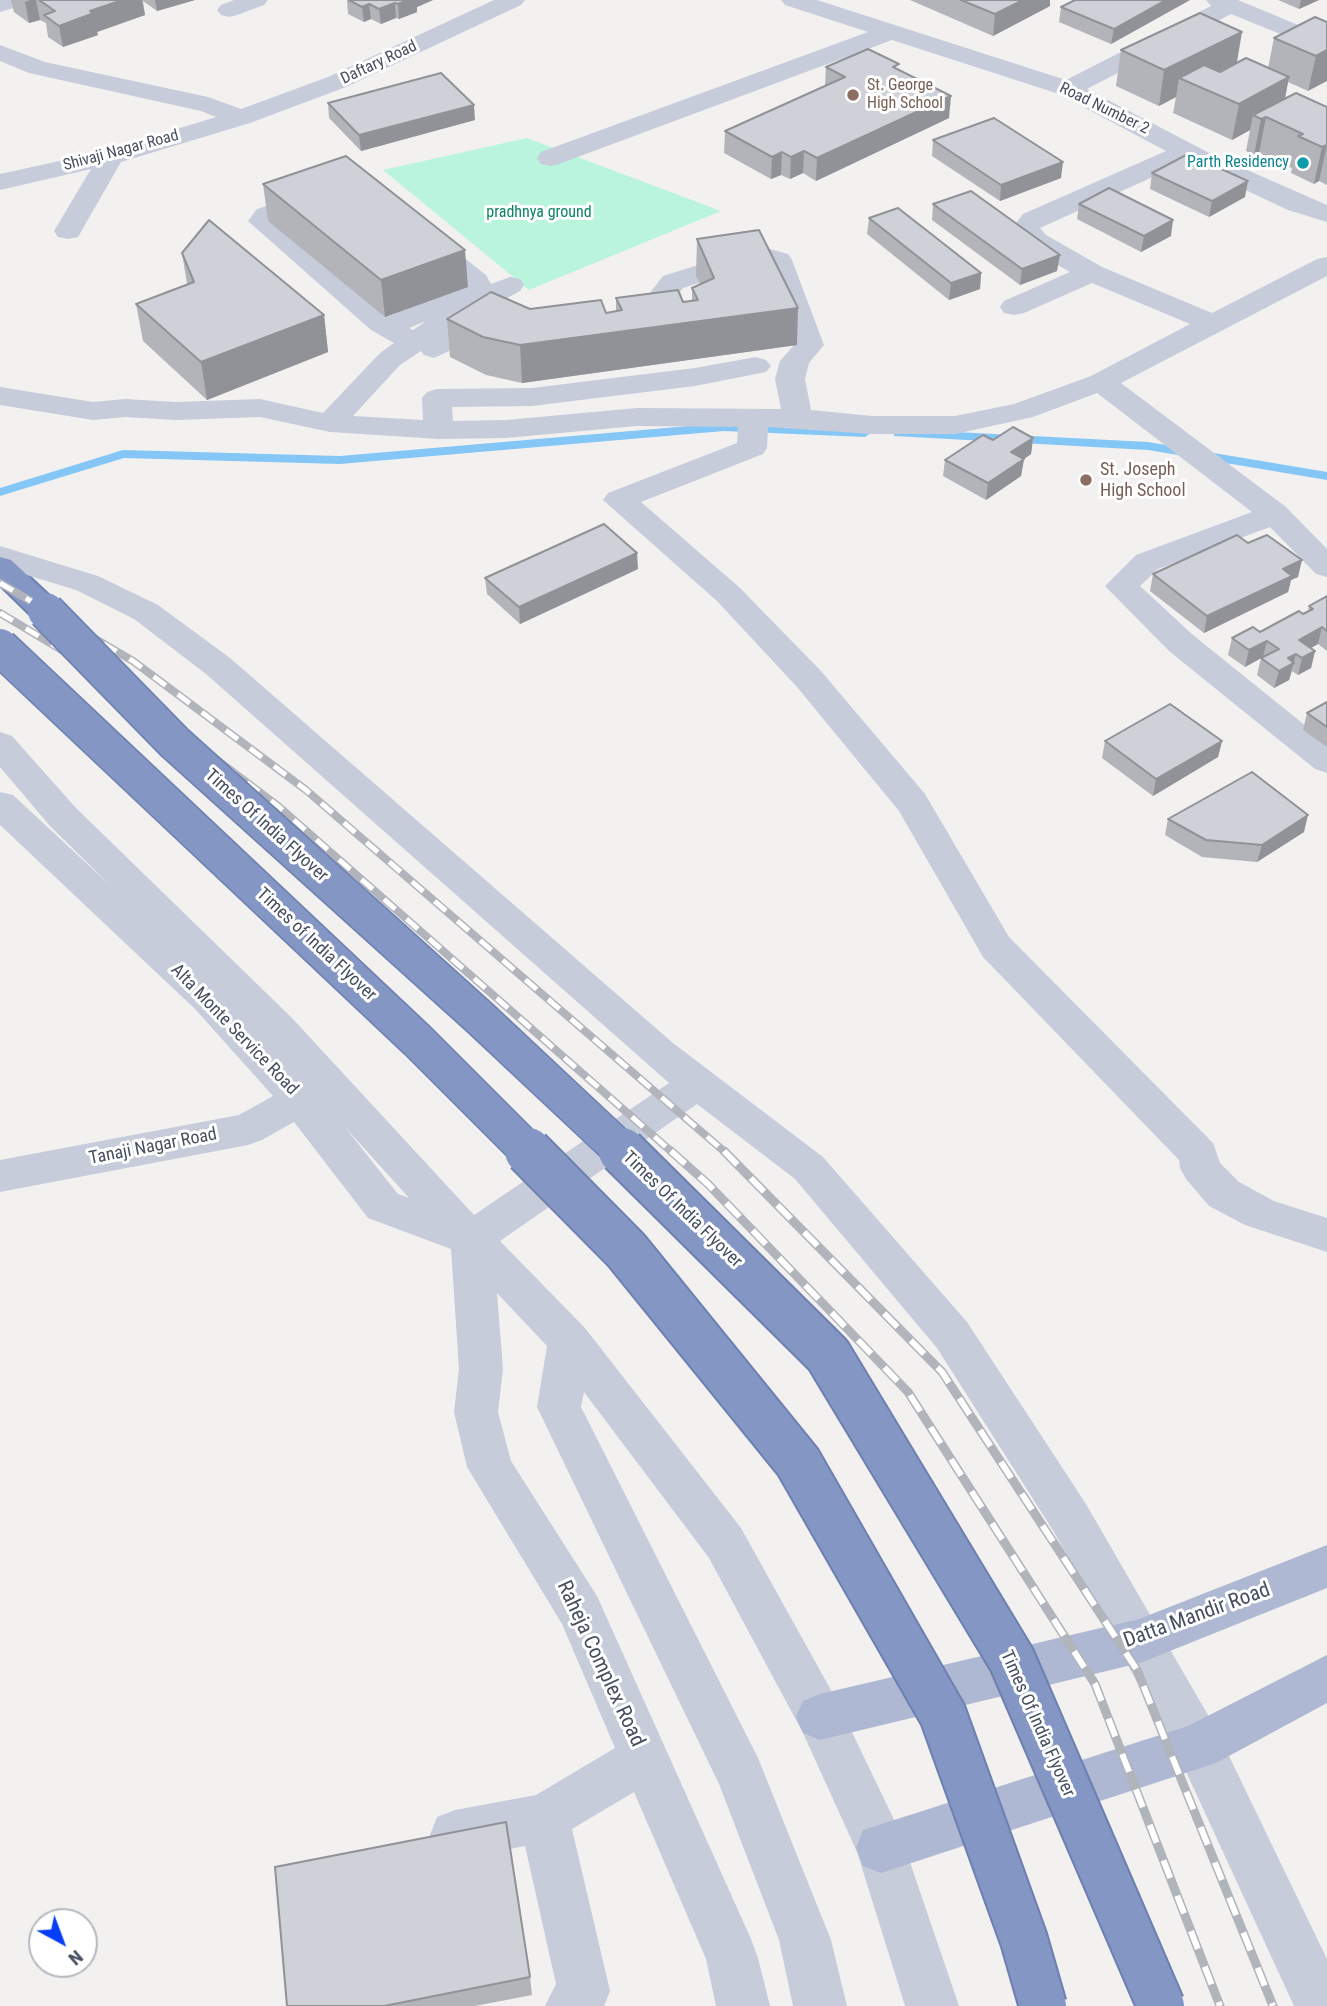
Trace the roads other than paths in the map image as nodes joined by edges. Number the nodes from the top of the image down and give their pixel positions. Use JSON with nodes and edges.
{"nodes":[{"id":1,"x":37,"y":0,"type":"edge"},
{"id":2,"x":256,"y":0,"type":"edge"},
{"id":3,"x":464,"y":0,"type":"edge"},
{"id":4,"x":513,"y":0,"type":"edge"},
{"id":5,"x":793,"y":0,"type":"edge"},
{"id":6,"x":1224,"y":3,"type":"edge"},
{"id":7,"x":10,"y":4,"type":"edge"},
{"id":8,"x":229,"y":10,"type":"dead end"},
{"id":9,"x":486,"y":12,"type":"junction"},
{"id":10,"x":888,"y":33,"type":"junction"},
{"id":11,"x":1327,"y":46,"type":"edge"},
{"id":12,"x":0,"y":52,"type":"edge"},
{"id":13,"x":1068,"y":89,"type":"junction"},
{"id":14,"x":241,"y":118,"type":"junction"},
{"id":15,"x":1187,"y":152,"type":"junction"},
{"id":16,"x":111,"y":157,"type":"junction"},
{"id":17,"x":550,"y":158,"type":"dead end"},
{"id":18,"x":0,"y":160,"type":"edge"},
{"id":19,"x":12,"y":179,"type":"edge"},
{"id":20,"x":342,"y":188,"type":"edge"},
{"id":21,"x":1327,"y":214,"type":"edge"},
{"id":22,"x":401,"y":222,"type":"edge"},
{"id":23,"x":68,"y":230,"type":"dead end"},
{"id":24,"x":1327,"y":265,"type":"edge"},
{"id":25,"x":1092,"y":273,"type":"junction"},
{"id":26,"x":510,"y":285,"type":"dead end"},
{"id":27,"x":1014,"y":307,"type":"dead end"},
{"id":28,"x":602,"y":324,"type":"edge"},
{"id":29,"x":1214,"y":324,"type":"junction"},
{"id":30,"x":386,"y":327,"type":"junction"},
{"id":31,"x":527,"y":332,"type":"edge"},
{"id":32,"x":756,"y":366,"type":"edge"},
{"id":33,"x":420,"y":369,"type":"junction"},
{"id":34,"x":1101,"y":382,"type":"junction"},
{"id":35,"x":622,"y":386,"type":"junction"},
{"id":36,"x":0,"y":396,"type":"edge"},
{"id":37,"x":637,"y":417,"type":"junction"},
{"id":38,"x":799,"y":418,"type":"junction"},
{"id":39,"x":330,"y":423,"type":"junction"},
{"id":40,"x":439,"y":430,"type":"junction"},
{"id":41,"x":753,"y":433,"type":"junction"},
{"id":42,"x":1275,"y":514,"type":"junction"},
{"id":43,"x":0,"y":556,"type":"edge"},
{"id":44,"x":0,"y":567,"type":"edge"},
{"id":45,"x":1327,"y":567,"type":"edge"},
{"id":46,"x":0,"y":648,"type":"edge"},
{"id":47,"x":0,"y":744,"type":"edge"},
{"id":48,"x":1327,"y":761,"type":"edge"},
{"id":49,"x":0,"y":804,"type":"edge"},
{"id":50,"x":698,"y":1083,"type":"junction"},
{"id":51,"x":300,"y":1100,"type":"junction"},
{"id":52,"x":0,"y":1176,"type":"edge"},
{"id":53,"x":1327,"y":1236,"type":"edge"},
{"id":54,"x":471,"y":1239,"type":"junction"},
{"id":55,"x":570,"y":1341,"type":"junction"},
{"id":56,"x":1327,"y":1566,"type":"edge"},
{"id":57,"x":1140,"y":1641,"type":"junction"},
{"id":58,"x":1327,"y":1678,"type":"edge"},
{"id":59,"x":820,"y":1717,"type":"junction"},
{"id":60,"x":1199,"y":1746,"type":"junction"},
{"id":61,"x":645,"y":1758,"type":"junction"},
{"id":62,"x":544,"y":1818,"type":"junction"},
{"id":63,"x":407,"y":1845,"type":"edge"},
{"id":64,"x":881,"y":1848,"type":"junction"},
{"id":65,"x":1320,"y":1998,"type":"edge"},
{"id":66,"x":572,"y":2006,"type":"edge"},
{"id":67,"x":743,"y":2006,"type":"edge"},
{"id":68,"x":820,"y":2006,"type":"edge"},
{"id":69,"x":932,"y":2006,"type":"edge"},
{"id":70,"x":1043,"y":2006,"type":"edge"},
{"id":71,"x":1161,"y":2006,"type":"edge"}],
"edges":[{"from":1,"to":7,"type":"street"},
{"from":2,"to":8,"type":"street"},
{"from":3,"to":9,"type":"street"},
{"from":4,"to":9,"type":"street","name":"Daftary Road"},
{"from":5,"to":10,"type":"street","name":"Road Number 2"},
{"from":6,"to":11,"type":"street"},
{"from":6,"to":13,"type":"street"},
{"from":9,"to":14,"type":"street","name":"Daftary Road"},
{"from":10,"to":13,"type":"street","name":"Road Number 2"},
{"from":10,"to":17,"type":"street"},
{"from":12,"to":14,"type":"street"},
{"from":13,"to":15,"type":"street","name":"Road Number 2"},
{"from":14,"to":16,"type":"street","name":"Shivaji Nagar Road"},
{"from":15,"to":21,"type":"street","name":"Road Number 2"},
{"from":15,"to":25,"type":"street"},
{"from":16,"to":19,"type":"street","name":"Shivaji Nagar Road"},
{"from":16,"to":23,"type":"street"},
{"from":18,"to":19,"type":"street"},
{"from":20,"to":30,"type":"street"},
{"from":22,"to":30,"type":"street"},
{"from":24,"to":29,"type":"street"},
{"from":25,"to":27,"type":"street"},
{"from":25,"to":29,"type":"street"},
{"from":26,"to":33,"type":"street"},
{"from":28,"to":38,"type":"street"},
{"from":29,"to":34,"type":"street"},
{"from":30,"to":33,"type":"street"},
{"from":31,"to":33,"type":"street"},
{"from":32,"to":35,"type":"street"},
{"from":33,"to":35,"type":"street"},
{"from":33,"to":39,"type":"street"},
{"from":33,"to":40,"type":"street"},
{"from":34,"to":38,"type":"street"},
{"from":34,"to":42,"type":"street"},
{"from":35,"to":37,"type":"street"},
{"from":36,"to":39,"type":"street"},
{"from":37,"to":40,"type":"street"},
{"from":37,"to":41,"type":"street"},
{"from":38,"to":41,"type":"street"},
{"from":39,"to":40,"type":"street"},
{"from":41,"to":53,"type":"street"},
{"from":42,"to":45,"type":"street"},
{"from":42,"to":48,"type":"street"},
{"from":43,"to":50,"type":"street"},
{"from":44,"to":71,"type":"highway","name":"Times Of India Flyover","bridge":true},
{"from":46,"to":70,"type":"highway","name":"Times of India Flyover","bridge":true},
{"from":47,"to":54,"type":"street"},
{"from":49,"to":51,"type":"street","name":"Alta Monte Service Road"},
{"from":50,"to":54,"type":"street"},
{"from":50,"to":57,"type":"street"},
{"from":51,"to":52,"type":"street","name":"Tanaji Nagar Road"},
{"from":51,"to":54,"type":"street","name":"Alta Monte Service Road"},
{"from":54,"to":55,"type":"street"},
{"from":54,"to":61,"type":"street","name":"Raheja Complex Road"},
{"from":55,"to":59,"type":"street"},
{"from":55,"to":68,"type":"street"},
{"from":56,"to":57,"type":"main road","name":"Datta Mandir Road"},
{"from":57,"to":59,"type":"main road","name":"Datta Mandir Road"},
{"from":57,"to":60,"type":"street"},
{"from":58,"to":60,"type":"main road"},
{"from":59,"to":64,"type":"street"},
{"from":60,"to":64,"type":"main road"},
{"from":60,"to":65,"type":"street"},
{"from":61,"to":62,"type":"street"},
{"from":61,"to":67,"type":"street","name":"Raheja Complex Road"},
{"from":62,"to":63,"type":"street"},
{"from":62,"to":66,"type":"street"},
{"from":64,"to":69,"type":"street"}]}
